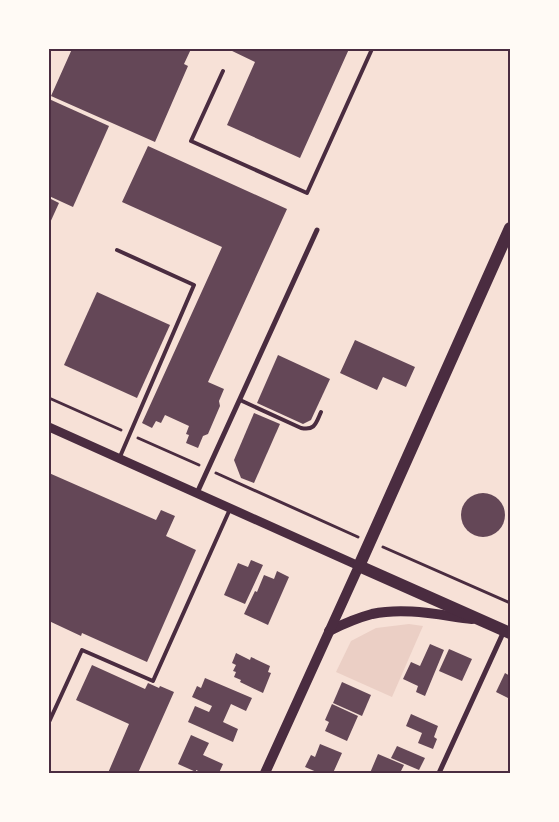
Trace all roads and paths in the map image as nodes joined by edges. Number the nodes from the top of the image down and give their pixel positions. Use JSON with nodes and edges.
{"nodes":[{"id":1,"x":372,"y":49,"type":"edge"},
{"id":2,"x":223,"y":72,"type":"dead end"},
{"id":3,"x":510,"y":228,"type":"edge"},
{"id":4,"x":317,"y":230,"type":"dead end"},
{"id":5,"x":117,"y":250,"type":"dead end"},
{"id":6,"x":240,"y":400,"type":"junction"},
{"id":7,"x":321,"y":412,"type":"dead end"},
{"id":8,"x":49,"y":428,"type":"edge"},
{"id":9,"x":119,"y":459,"type":"junction"},
{"id":10,"x":196,"y":494,"type":"junction"},
{"id":11,"x":230,"y":509,"type":"junction"},
{"id":12,"x":390,"y":550,"type":"dead end"},
{"id":13,"x":359,"y":566,"type":"junction"},
{"id":14,"x":510,"y":603,"type":"edge"},
{"id":15,"x":480,"y":620,"type":"junction"},
{"id":16,"x":329,"y":631,"type":"junction"},
{"id":17,"x":507,"y":632,"type":"edge"},
{"id":18,"x":49,"y":722,"type":"edge"},
{"id":19,"x":265,"y":773,"type":"edge"},
{"id":20,"x":439,"y":773,"type":"edge"}],
"edges":[{"from":1,"to":2,"type":"lane"},
{"from":3,"to":13,"type":"main road"},
{"from":4,"to":6,"type":"street"},
{"from":5,"to":9,"type":"lane"},
{"from":6,"to":7,"type":"lane"},
{"from":6,"to":10,"type":"street"},
{"from":8,"to":9,"type":"street"},
{"from":9,"to":10,"type":"street"},
{"from":10,"to":11,"type":"street"},
{"from":11,"to":13,"type":"street"},
{"from":11,"to":18,"type":"lane"},
{"from":12,"to":14,"type":"path"},
{"from":13,"to":15,"type":"main road"},
{"from":13,"to":16,"type":"main road"},
{"from":15,"to":16,"type":"main road"},
{"from":15,"to":17,"type":"main road"},
{"from":16,"to":19,"type":"main road"},
{"from":17,"to":20,"type":"street"}]}
